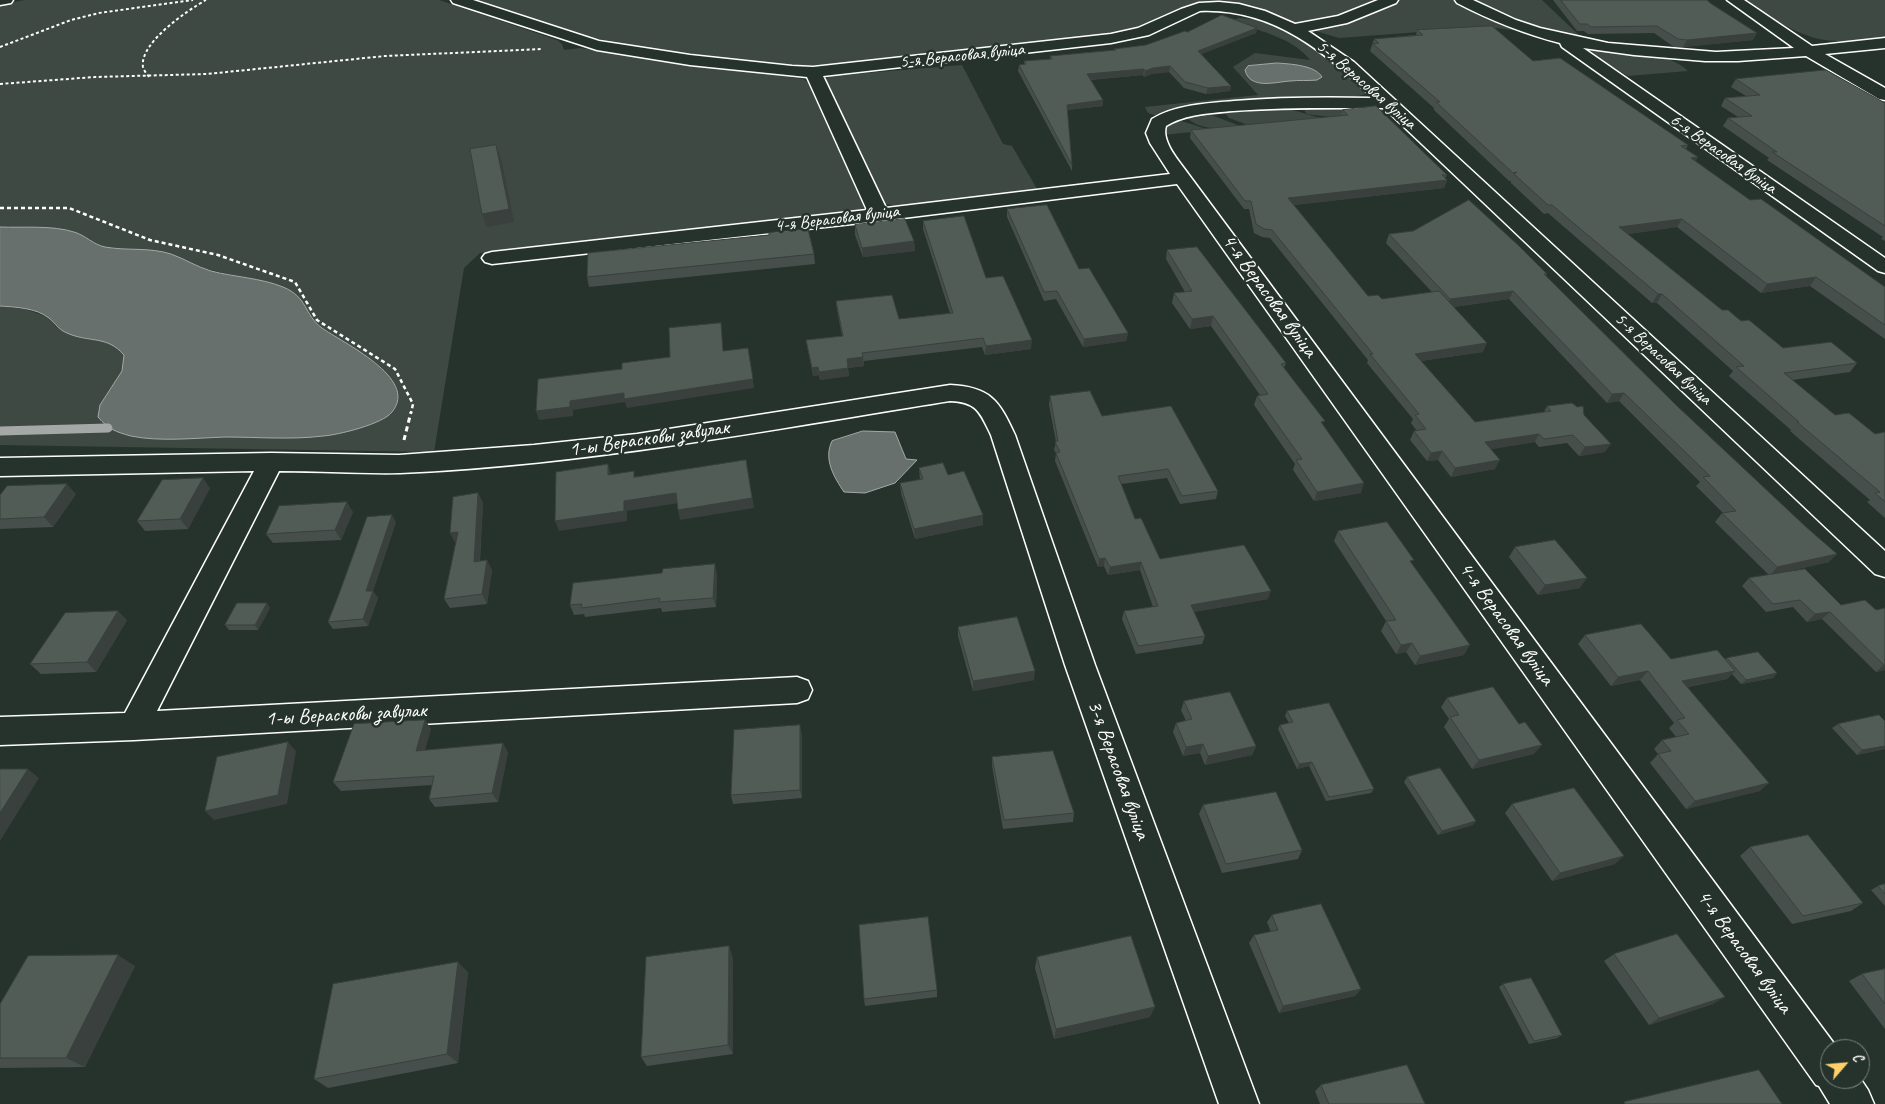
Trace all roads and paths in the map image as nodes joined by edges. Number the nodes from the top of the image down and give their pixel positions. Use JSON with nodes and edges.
{"nodes":[{"id":1,"x":6,"y":0,"type":"edge"},
{"id":2,"x":193,"y":0,"type":"edge"},
{"id":3,"x":206,"y":0,"type":"edge"},
{"id":4,"x":458,"y":0,"type":"edge"},
{"id":5,"x":1391,"y":0,"type":"edge"},
{"id":6,"x":1462,"y":0,"type":"edge"},
{"id":7,"x":1734,"y":0,"type":"edge"},
{"id":8,"x":0,"y":1,"type":"edge"},
{"id":9,"x":1297,"y":28,"type":"junction"},
{"id":10,"x":1562,"y":41,"type":"junction"},
{"id":11,"x":1885,"y":43,"type":"edge"},
{"id":12,"x":0,"y":46,"type":"edge"},
{"id":13,"x":548,"y":49,"type":"dead end"},
{"id":14,"x":1808,"y":51,"type":"junction"},
{"id":15,"x":813,"y":72,"type":"junction"},
{"id":16,"x":149,"y":77,"type":"junction"},
{"id":17,"x":0,"y":84,"type":"edge"},
{"id":18,"x":1885,"y":95,"type":"edge"},
{"id":19,"x":1389,"y":103,"type":"junction"},
{"id":20,"x":1182,"y":178,"type":"junction"},
{"id":21,"x":0,"y":208,"type":"edge"},
{"id":22,"x":879,"y":215,"type":"junction"},
{"id":23,"x":492,"y":258,"type":"dead end"},
{"id":24,"x":1885,"y":267,"type":"edge"},
{"id":25,"x":1003,"y":435,"type":"joint"},
{"id":26,"x":271,"y":462,"type":"junction"},
{"id":27,"x":399,"y":464,"type":"junction"},
{"id":28,"x":0,"y":468,"type":"edge"},
{"id":29,"x":1885,"y":567,"type":"edge"},
{"id":30,"x":797,"y":690,"type":"dead end"},
{"id":31,"x":134,"y":726,"type":"junction"},
{"id":32,"x":0,"y":731,"type":"edge"},
{"id":33,"x":1820,"y":1057,"type":"edge"},
{"id":34,"x":1843,"y":1089,"type":"edge"},
{"id":35,"x":1239,"y":1104,"type":"edge"},
{"id":36,"x":1854,"y":1104,"type":"edge"}],
"edges":[{"from":1,"to":8,"type":"street"},
{"from":2,"to":12,"type":"path"},
{"from":3,"to":16,"type":"path"},
{"from":4,"to":15,"type":"street","name":"5-я Верасовая вуліца"},
{"from":5,"to":9,"type":"street"},
{"from":6,"to":10,"type":"street"},
{"from":7,"to":14,"type":"street"},
{"from":9,"to":15,"type":"street","name":"5-я Верасовая вуліца"},
{"from":9,"to":19,"type":"street","name":"5-я Верасовая вуліца"},
{"from":10,"to":14,"type":"street"},
{"from":10,"to":24,"type":"street","name":"6-я Верасовая вуліца"},
{"from":11,"to":14,"type":"street"},
{"from":13,"to":16,"type":"path"},
{"from":14,"to":18,"type":"street"},
{"from":15,"to":22,"type":"street"},
{"from":16,"to":17,"type":"path"},
{"from":19,"to":20,"type":"street","name":"4-я Верасовая вуліца"},
{"from":19,"to":29,"type":"street","name":"5-я Верасовая вуліца"},
{"from":20,"to":22,"type":"street","name":"4-я Верасовая вуліца"},
{"from":20,"to":33,"type":"street","name":"4-я Верасовая вуліца"},
{"from":21,"to":27,"type":"path"},
{"from":22,"to":23,"type":"street","name":"4-я Верасовая вуліца"},
{"from":25,"to":27,"type":"street","name":"1-ы Верасковы завулак"},
{"from":25,"to":35,"type":"street","name":"3-я Верасовая вуліца"},
{"from":26,"to":27,"type":"street","name":"1-ы Верасковы завулак"},
{"from":26,"to":28,"type":"street","name":"1-ы Верасковы завулак"},
{"from":26,"to":31,"type":"street"},
{"from":30,"to":31,"type":"street","name":"1-ы Верасковы завулак"},
{"from":31,"to":32,"type":"street","name":"1-ы Верасковы завулак"},
{"from":34,"to":36,"type":"street"}]}
